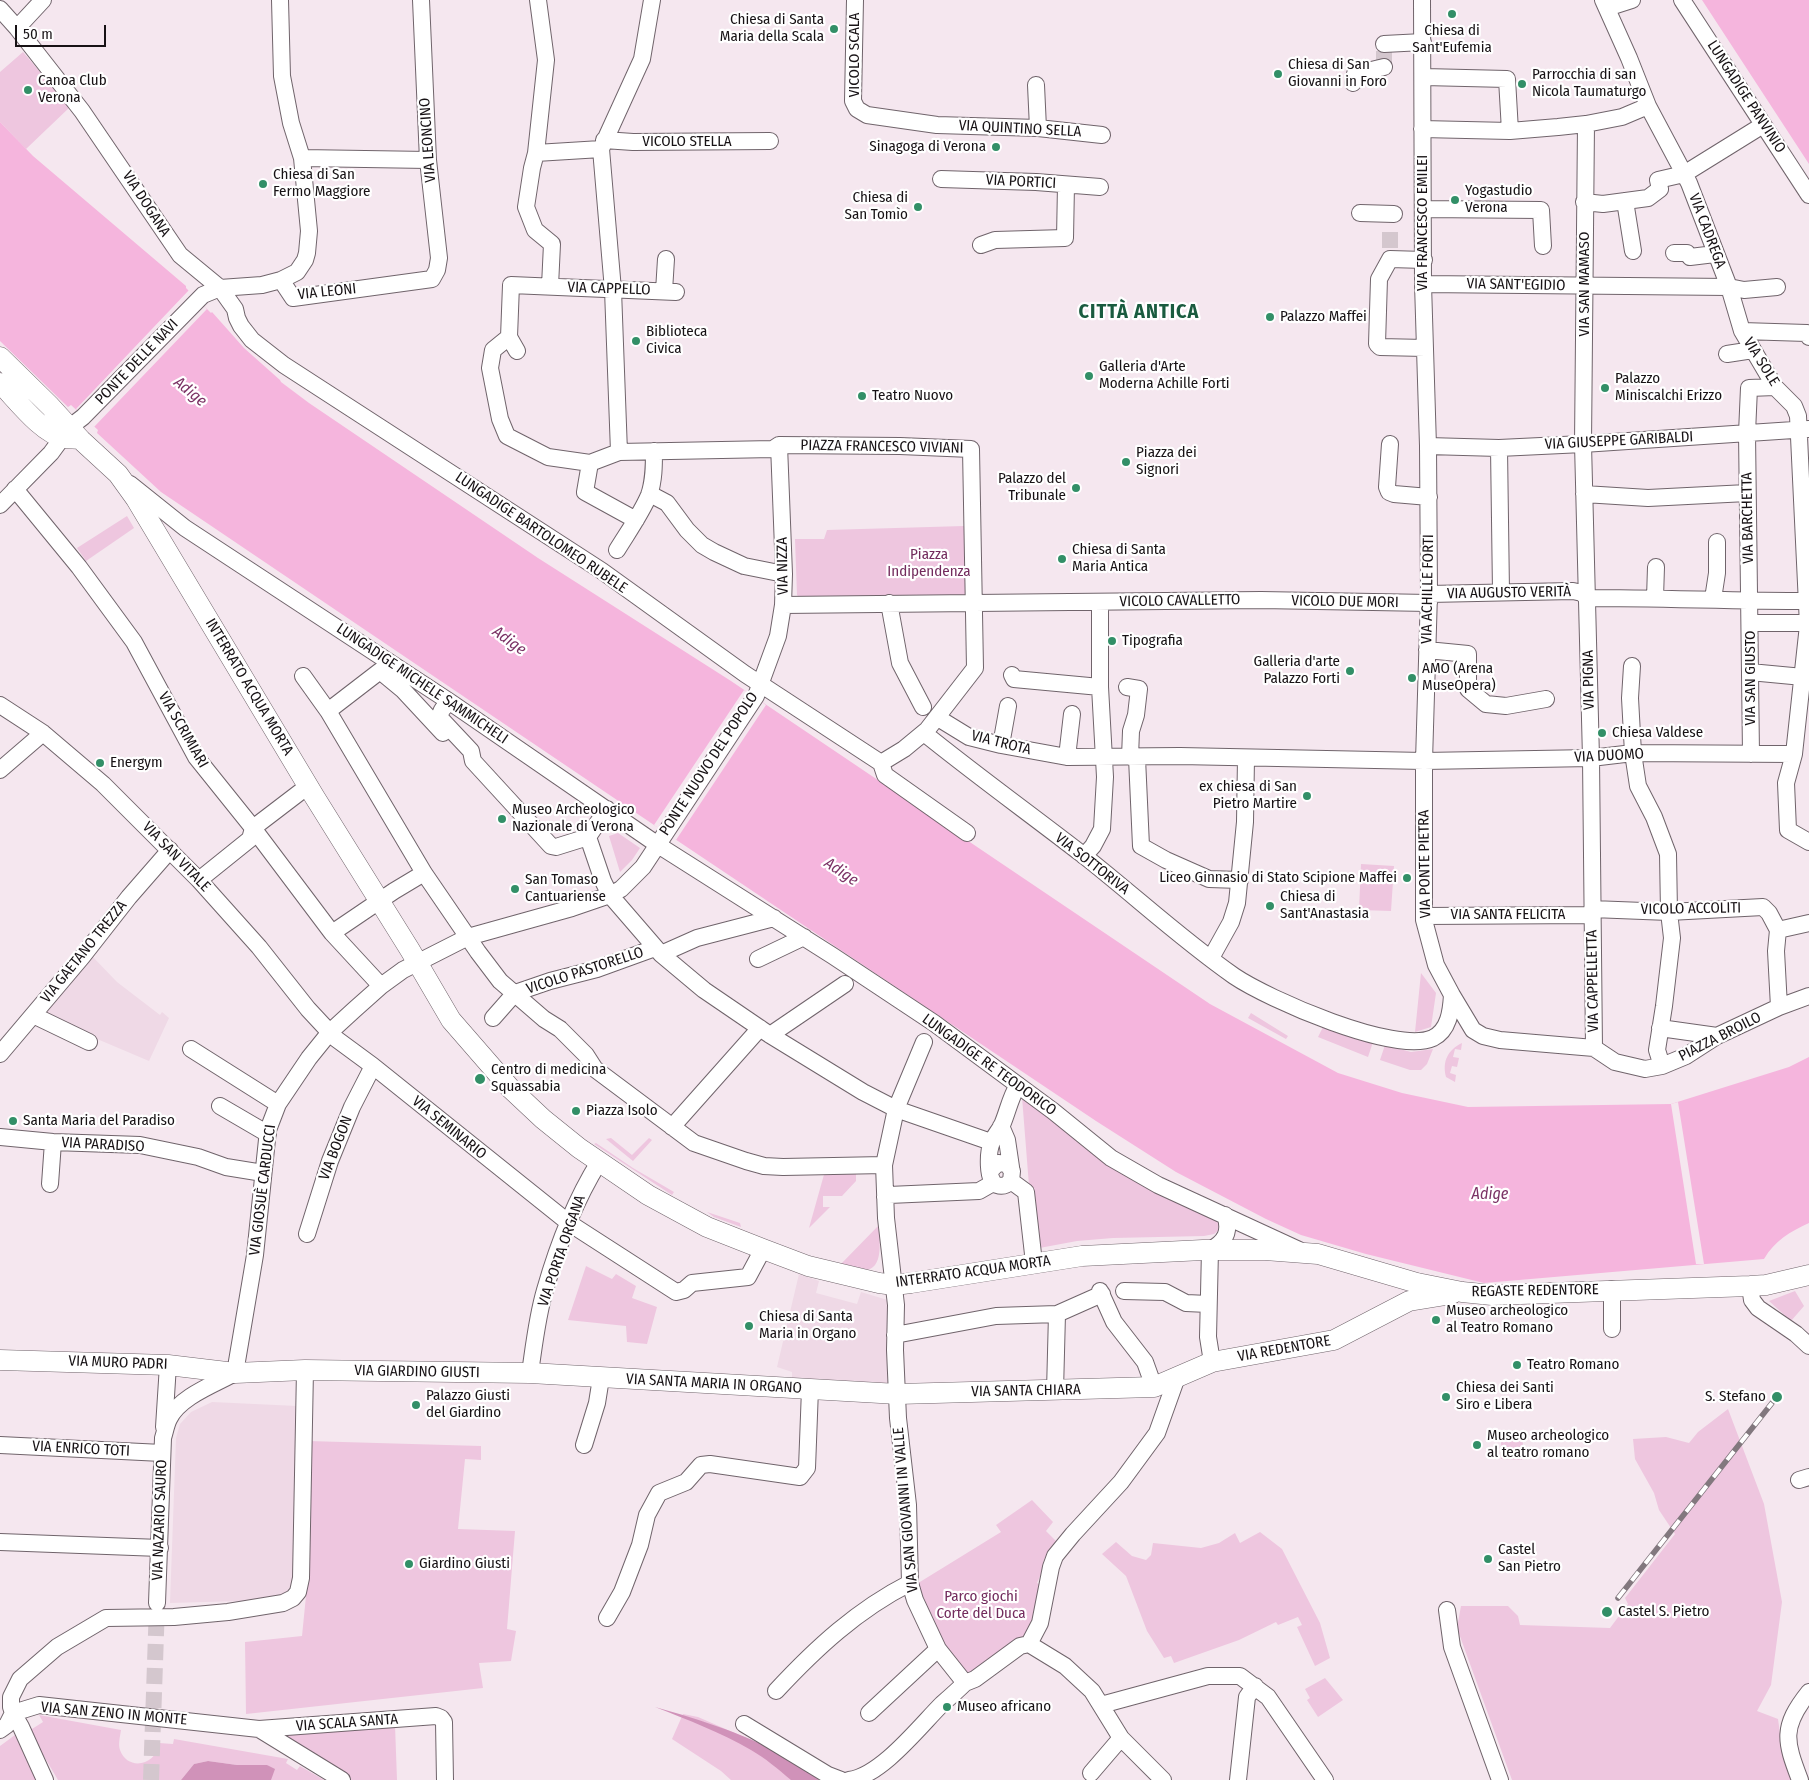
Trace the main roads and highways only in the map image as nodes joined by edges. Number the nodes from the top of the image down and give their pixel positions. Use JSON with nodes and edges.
{"nodes":[{"id":1,"x":0,"y":356,"type":"edge"},
{"id":2,"x":0,"y":383,"type":"edge"},
{"id":3,"x":50,"y":406,"type":"junction"},
{"id":4,"x":37,"y":422,"type":"junction"},
{"id":5,"x":70,"y":434,"type":"junction"},
{"id":6,"x":118,"y":474,"type":"joint"},
{"id":7,"x":1304,"y":1252,"type":"joint"},
{"id":8,"x":1809,"y":1275,"type":"edge"},
{"id":9,"x":1418,"y":1283,"type":"junction"},
{"id":10,"x":1462,"y":1292,"type":"junction"},
{"id":11,"x":1409,"y":1301,"type":"junction"},
{"id":12,"x":0,"y":1360,"type":"edge"},
{"id":13,"x":305,"y":1370,"type":"joint"},
{"id":14,"x":530,"y":1374,"type":"joint"},
{"id":15,"x":1154,"y":1386,"type":"joint"},
{"id":16,"x":898,"y":1394,"type":"joint"}],
"edges":[{"from":1,"to":3,"type":"main road","name":"LUNGADIGE MICHELE SAMMICHELI"},
{"from":2,"to":4,"type":"main road"},
{"from":3,"to":4,"type":"main road"},
{"from":3,"to":5,"type":"main road","name":"LUNGADIGE MICHELE SAMMICHELI"},
{"from":4,"to":5,"type":"main road"},
{"from":5,"to":6,"type":"main road","name":"LUNGADIGE MICHELE SAMMICHELI"},
{"from":6,"to":7,"type":"main road","name":"INTERRATO ACQUA MORTA"},
{"from":7,"to":9,"type":"main road","name":"REGASTE REDENTORE"},
{"from":8,"to":10,"type":"main road","name":"REGASTE REDENTORE"},
{"from":9,"to":10,"type":"main road","name":"REGASTE REDENTORE"},
{"from":9,"to":11,"type":"main road"},
{"from":10,"to":11,"type":"main road","name":"VIA REDENTORE"},
{"from":11,"to":15,"type":"main road","name":"VIA REDENTORE"},
{"from":12,"to":13,"type":"main road","name":"VIA MURO PADRI"},
{"from":13,"to":14,"type":"main road","name":"VIA GIARDINO GIUSTI"},
{"from":14,"to":16,"type":"main road","name":"VIA SANTA MARIA IN ORGANO"},
{"from":15,"to":16,"type":"main road","name":"VIA SANTA CHIARA"}]}
